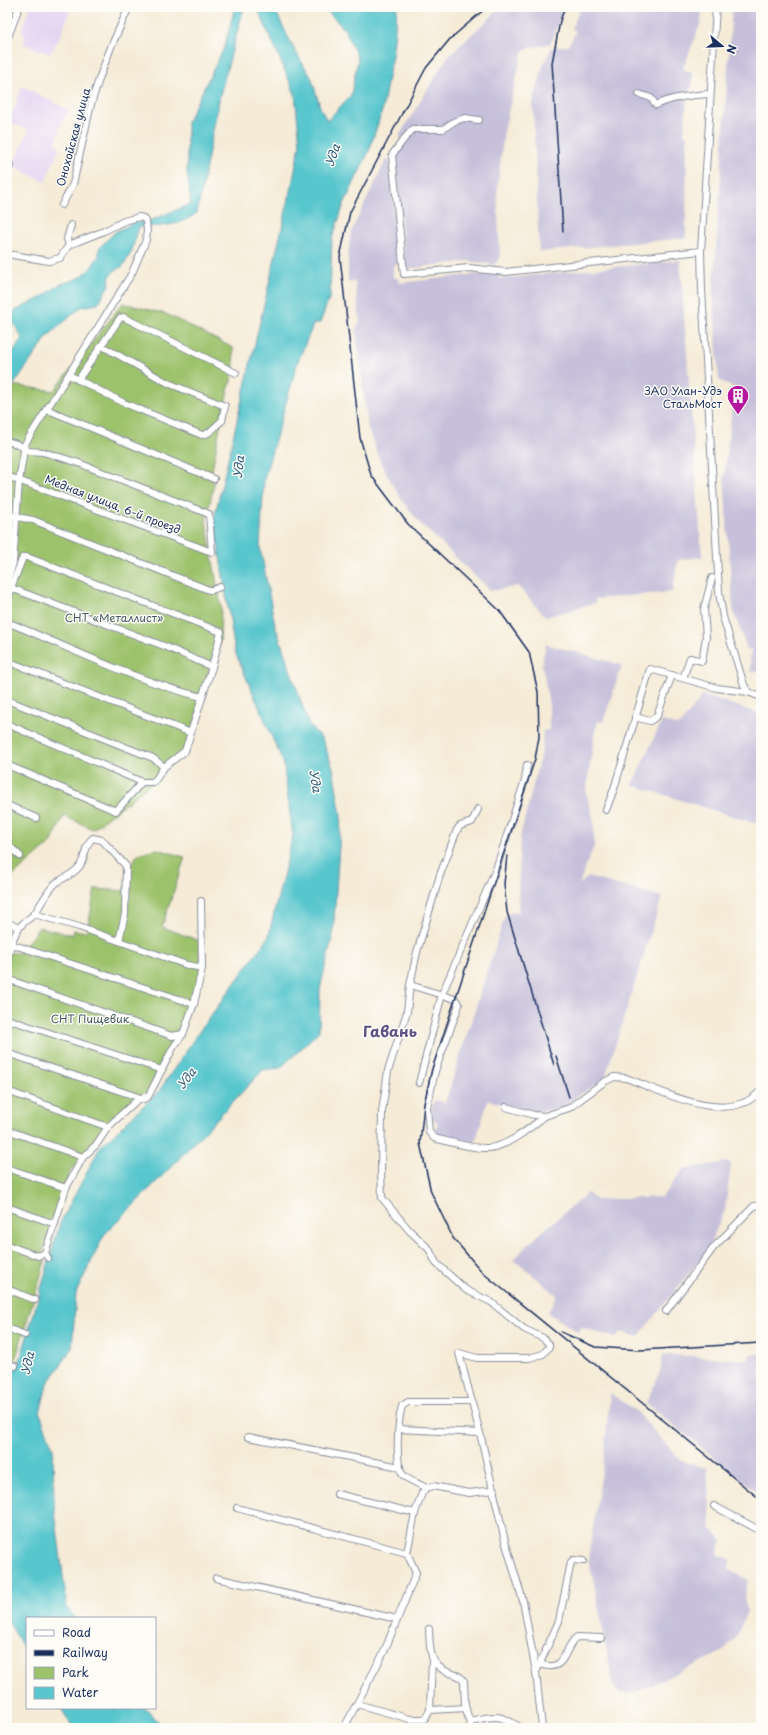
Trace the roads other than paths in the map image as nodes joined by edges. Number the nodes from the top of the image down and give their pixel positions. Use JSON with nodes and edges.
{"nodes":[{"id":1,"x":19,"y":7,"type":"edge"},
{"id":2,"x":129,"y":7,"type":"edge"},
{"id":3,"x":716,"y":7,"type":"edge"},
{"id":4,"x":7,"y":40,"type":"edge"},
{"id":5,"x":639,"y":94,"type":"dead end"},
{"id":6,"x":710,"y":94,"type":"junction"},
{"id":7,"x":479,"y":120,"type":"dead end"},
{"id":8,"x":10,"y":165,"type":"dead end"},
{"id":9,"x":7,"y":173,"type":"edge"},
{"id":10,"x":62,"y":205,"type":"dead end"},
{"id":11,"x":71,"y":225,"type":"dead end"},
{"id":12,"x":69,"y":245,"type":"junction"},
{"id":13,"x":701,"y":252,"type":"junction"},
{"id":14,"x":7,"y":254,"type":"edge"},
{"id":15,"x":102,"y":346,"type":"junction"},
{"id":16,"x":236,"y":373,"type":"dead end"},
{"id":17,"x":69,"y":375,"type":"junction"},
{"id":18,"x":78,"y":380,"type":"junction"},
{"id":19,"x":46,"y":409,"type":"junction"},
{"id":20,"x":7,"y":441,"type":"edge"},
{"id":21,"x":24,"y":447,"type":"junction"},
{"id":22,"x":7,"y":476,"type":"edge"},
{"id":23,"x":214,"y":479,"type":"dead end"},
{"id":24,"x":19,"y":481,"type":"junction"},
{"id":25,"x":7,"y":515,"type":"edge"},
{"id":26,"x":16,"y":517,"type":"junction"},
{"id":27,"x":712,"y":578,"type":"dead end"},
{"id":28,"x":9,"y":585,"type":"edge"},
{"id":29,"x":220,"y":587,"type":"dead end"},
{"id":30,"x":7,"y":604,"type":"edge"},
{"id":31,"x":7,"y":622,"type":"edge"},
{"id":32,"x":7,"y":661,"type":"edge"},
{"id":33,"x":212,"y":667,"type":"junction"},
{"id":34,"x":672,"y":675,"type":"junction"},
{"id":35,"x":683,"y":678,"type":"junction"},
{"id":36,"x":748,"y":692,"type":"junction"},
{"id":37,"x":202,"y":697,"type":"junction"},
{"id":38,"x":761,"y":697,"type":"edge"},
{"id":39,"x":7,"y":700,"type":"edge"},
{"id":40,"x":635,"y":716,"type":"junction"},
{"id":41,"x":7,"y":724,"type":"edge"},
{"id":42,"x":191,"y":733,"type":"junction"},
{"id":43,"x":7,"y":765,"type":"edge"},
{"id":44,"x":527,"y":765,"type":"dead end"},
{"id":45,"x":164,"y":766,"type":"junction"},
{"id":46,"x":142,"y":782,"type":"junction"},
{"id":47,"x":7,"y":805,"type":"edge"},
{"id":48,"x":478,"y":810,"type":"dead end"},
{"id":49,"x":606,"y":810,"type":"dead end"},
{"id":50,"x":36,"y":818,"type":"dead end"},
{"id":51,"x":7,"y":844,"type":"edge"},
{"id":52,"x":20,"y":856,"type":"dead end"},
{"id":53,"x":201,"y":901,"type":"dead end"},
{"id":54,"x":34,"y":914,"type":"junction"},
{"id":55,"x":7,"y":922,"type":"edge"},
{"id":56,"x":19,"y":928,"type":"junction"},
{"id":57,"x":119,"y":941,"type":"junction"},
{"id":58,"x":11,"y":944,"type":"junction"},
{"id":59,"x":7,"y":960,"type":"edge"},
{"id":60,"x":202,"y":968,"type":"junction"},
{"id":61,"x":7,"y":979,"type":"edge"},
{"id":62,"x":410,"y":985,"type":"junction"},
{"id":63,"x":442,"y":994,"type":"junction"},
{"id":64,"x":194,"y":1004,"type":"junction"},
{"id":65,"x":7,"y":1019,"type":"edge"},
{"id":66,"x":183,"y":1034,"type":"junction"},
{"id":67,"x":7,"y":1053,"type":"edge"},
{"id":68,"x":162,"y":1070,"type":"junction"},
{"id":69,"x":420,"y":1083,"type":"dead end"},
{"id":70,"x":761,"y":1090,"type":"edge"},
{"id":71,"x":7,"y":1091,"type":"edge"},
{"id":72,"x":144,"y":1099,"type":"junction"},
{"id":73,"x":506,"y":1107,"type":"dead end"},
{"id":74,"x":545,"y":1116,"type":"junction"},
{"id":75,"x":108,"y":1127,"type":"junction"},
{"id":76,"x":7,"y":1130,"type":"edge"},
{"id":77,"x":84,"y":1157,"type":"junction"},
{"id":78,"x":7,"y":1168,"type":"edge"},
{"id":79,"x":66,"y":1188,"type":"junction"},
{"id":80,"x":761,"y":1205,"type":"edge"},
{"id":81,"x":7,"y":1207,"type":"edge"},
{"id":82,"x":55,"y":1224,"type":"junction"},
{"id":83,"x":7,"y":1245,"type":"edge"},
{"id":84,"x":7,"y":1289,"type":"edge"},
{"id":85,"x":35,"y":1300,"type":"dead end"},
{"id":86,"x":666,"y":1311,"type":"dead end"},
{"id":87,"x":7,"y":1328,"type":"edge"},
{"id":88,"x":25,"y":1335,"type":"dead end"},
{"id":89,"x":7,"y":1363,"type":"edge"},
{"id":90,"x":15,"y":1366,"type":"dead end"},
{"id":91,"x":472,"y":1402,"type":"junction"},
{"id":92,"x":399,"y":1429,"type":"junction"},
{"id":93,"x":480,"y":1433,"type":"junction"},
{"id":94,"x":248,"y":1437,"type":"dead end"},
{"id":95,"x":400,"y":1467,"type":"junction"},
{"id":96,"x":426,"y":1488,"type":"junction"},
{"id":97,"x":494,"y":1490,"type":"junction"},
{"id":98,"x":337,"y":1494,"type":"dead end"},
{"id":99,"x":714,"y":1506,"type":"dead end"},
{"id":100,"x":237,"y":1508,"type":"dead end"},
{"id":101,"x":415,"y":1513,"type":"junction"},
{"id":102,"x":761,"y":1531,"type":"edge"},
{"id":103,"x":407,"y":1553,"type":"junction"},
{"id":104,"x":583,"y":1561,"type":"dead end"},
{"id":105,"x":216,"y":1578,"type":"dead end"},
{"id":106,"x":397,"y":1619,"type":"junction"},
{"id":107,"x":429,"y":1629,"type":"dead end"},
{"id":108,"x":601,"y":1638,"type":"dead end"},
{"id":109,"x":432,"y":1659,"type":"junction"},
{"id":110,"x":540,"y":1664,"type":"junction"},
{"id":111,"x":536,"y":1672,"type":"junction"},
{"id":112,"x":358,"y":1704,"type":"junction"},
{"id":113,"x":466,"y":1708,"type":"junction"},
{"id":114,"x":430,"y":1710,"type":"junction"},
{"id":115,"x":470,"y":1725,"type":"edge"},
{"id":116,"x":344,"y":1728,"type":"edge"},
{"id":117,"x":521,"y":1728,"type":"edge"},
{"id":118,"x":542,"y":1728,"type":"edge"}],
"edges":[{"from":1,"to":4,"type":"street"},
{"from":2,"to":10,"type":"street","name":"Онохойская улица"},
{"from":3,"to":6,"type":"street"},
{"from":5,"to":6,"type":"street"},
{"from":6,"to":13,"type":"street"},
{"from":7,"to":13,"type":"street"},
{"from":8,"to":9,"type":"street"},
{"from":11,"to":12,"type":"street"},
{"from":12,"to":14,"type":"street"},
{"from":12,"to":17,"type":"street"},
{"from":13,"to":36,"type":"street"},
{"from":15,"to":16,"type":"street"},
{"from":15,"to":18,"type":"street"},
{"from":15,"to":18,"type":"street"},
{"from":17,"to":18,"type":"street"},
{"from":17,"to":19,"type":"street"},
{"from":19,"to":21,"type":"street"},
{"from":19,"to":23,"type":"street"},
{"from":20,"to":21,"type":"street"},
{"from":21,"to":24,"type":"street"},
{"from":21,"to":24,"type":"street","name":"Медная улица, 6-й проезд"},
{"from":22,"to":24,"type":"street","name":"Медная улица, 6-й проезд"},
{"from":24,"to":26,"type":"street"},
{"from":25,"to":26,"type":"street"},
{"from":26,"to":28,"type":"street"},
{"from":26,"to":29,"type":"street"},
{"from":27,"to":35,"type":"street"},
{"from":28,"to":30,"type":"street"},
{"from":28,"to":33,"type":"street"},
{"from":28,"to":33,"type":"street"},
{"from":31,"to":37,"type":"street"},
{"from":32,"to":42,"type":"street"},
{"from":33,"to":37,"type":"street"},
{"from":34,"to":35,"type":"street"},
{"from":34,"to":40,"type":"street"},
{"from":34,"to":40,"type":"street"},
{"from":35,"to":36,"type":"street"},
{"from":36,"to":38,"type":"street"},
{"from":37,"to":42,"type":"street"},
{"from":39,"to":45,"type":"street"},
{"from":40,"to":49,"type":"street"},
{"from":41,"to":46,"type":"street"},
{"from":42,"to":45,"type":"street"},
{"from":43,"to":46,"type":"street"},
{"from":44,"to":63,"type":"street"},
{"from":45,"to":46,"type":"street"},
{"from":47,"to":50,"type":"street"},
{"from":48,"to":62,"type":"street"},
{"from":51,"to":52,"type":"street"},
{"from":53,"to":60,"type":"street"},
{"from":54,"to":56,"type":"street"},
{"from":54,"to":57,"type":"street"},
{"from":54,"to":57,"type":"street"},
{"from":55,"to":56,"type":"street"},
{"from":56,"to":58,"type":"street"},
{"from":57,"to":60,"type":"street"},
{"from":58,"to":59,"type":"street"},
{"from":58,"to":64,"type":"street"},
{"from":60,"to":64,"type":"street"},
{"from":61,"to":66,"type":"street"},
{"from":62,"to":63,"type":"street"},
{"from":62,"to":91,"type":"street"},
{"from":63,"to":69,"type":"street"},
{"from":63,"to":74,"type":"street"},
{"from":64,"to":66,"type":"street"},
{"from":65,"to":68,"type":"street"},
{"from":66,"to":68,"type":"street"},
{"from":67,"to":72,"type":"street"},
{"from":68,"to":72,"type":"street"},
{"from":70,"to":74,"type":"street"},
{"from":71,"to":75,"type":"street"},
{"from":72,"to":75,"type":"street"},
{"from":73,"to":74,"type":"street"},
{"from":75,"to":77,"type":"street"},
{"from":76,"to":77,"type":"street"},
{"from":77,"to":79,"type":"street"},
{"from":78,"to":79,"type":"street"},
{"from":79,"to":82,"type":"street"},
{"from":80,"to":86,"type":"street"},
{"from":81,"to":82,"type":"street"},
{"from":82,"to":83,"type":"street"},
{"from":84,"to":85,"type":"street"},
{"from":87,"to":88,"type":"street"},
{"from":89,"to":90,"type":"street"},
{"from":91,"to":92,"type":"street"},
{"from":91,"to":93,"type":"street"},
{"from":92,"to":93,"type":"street"},
{"from":92,"to":95,"type":"street"},
{"from":93,"to":97,"type":"street"},
{"from":94,"to":95,"type":"street"},
{"from":95,"to":96,"type":"street"},
{"from":96,"to":97,"type":"street"},
{"from":96,"to":101,"type":"street"},
{"from":97,"to":111,"type":"street"},
{"from":98,"to":101,"type":"street"},
{"from":99,"to":102,"type":"street"},
{"from":100,"to":103,"type":"street"},
{"from":101,"to":103,"type":"street"},
{"from":103,"to":106,"type":"street"},
{"from":104,"to":110,"type":"street"},
{"from":105,"to":106,"type":"street"},
{"from":106,"to":112,"type":"street"},
{"from":107,"to":109,"type":"street"},
{"from":108,"to":110,"type":"street"},
{"from":109,"to":113,"type":"street"},
{"from":109,"to":114,"type":"street"},
{"from":110,"to":111,"type":"street"},
{"from":111,"to":118,"type":"street"},
{"from":112,"to":114,"type":"street"},
{"from":112,"to":116,"type":"street"},
{"from":113,"to":114,"type":"street"},
{"from":113,"to":115,"type":"street"},
{"from":115,"to":117,"type":"street"}]}
